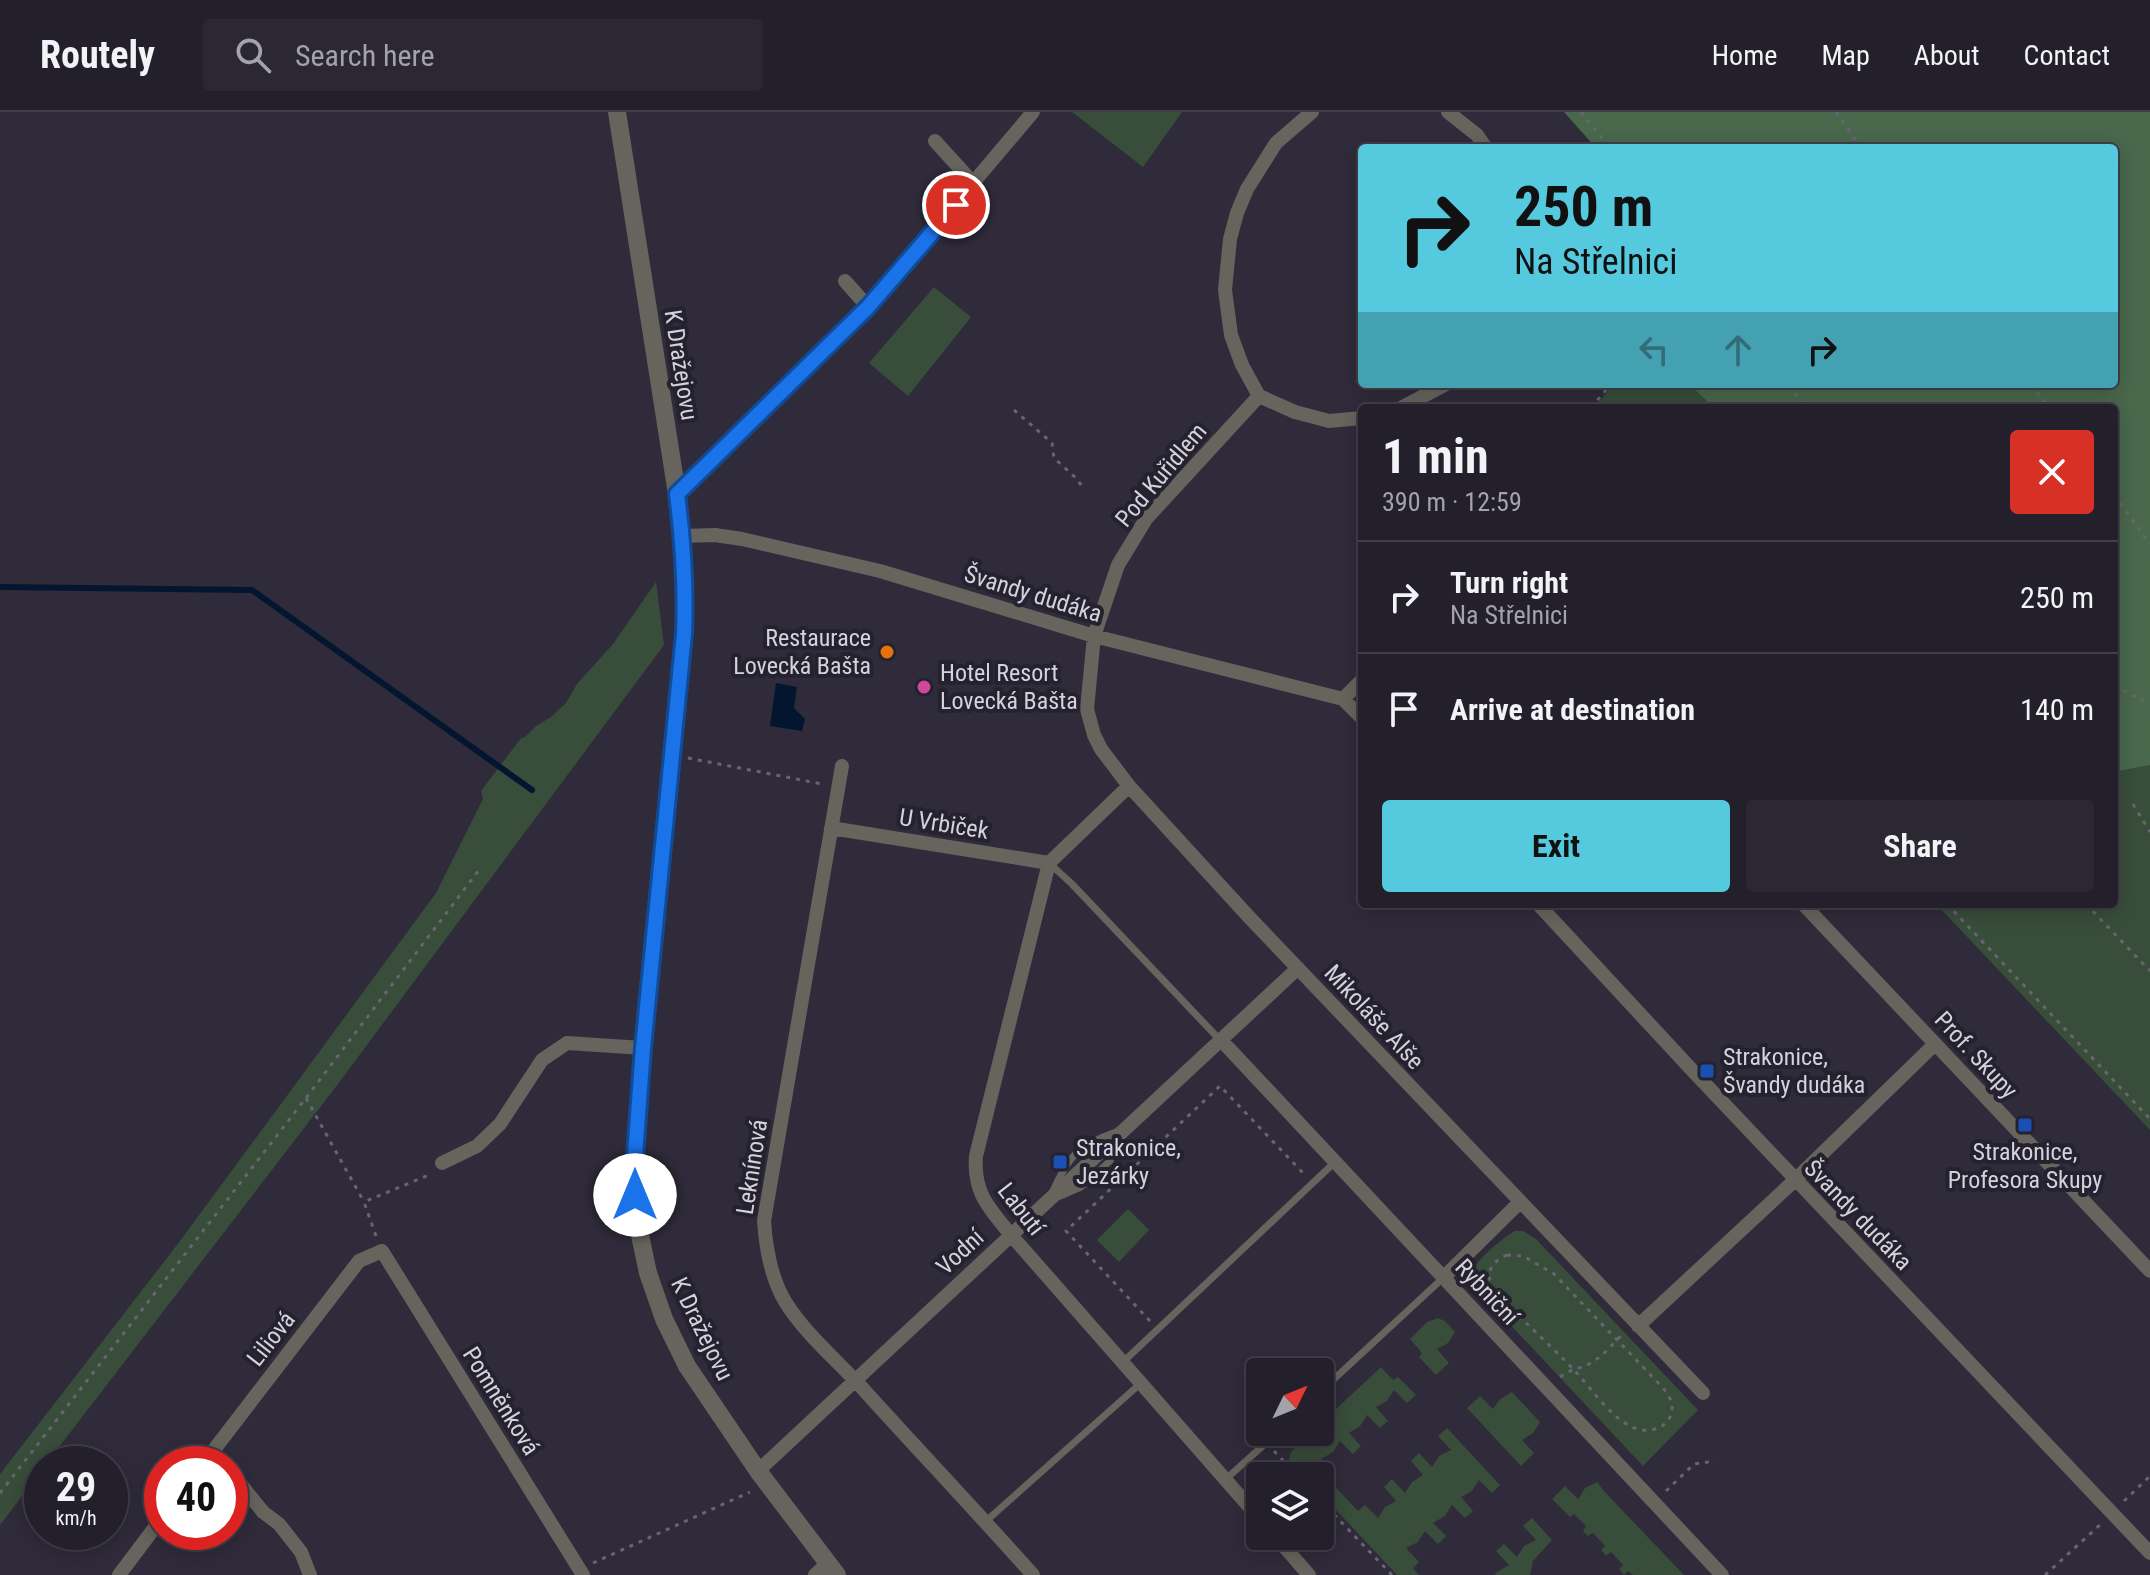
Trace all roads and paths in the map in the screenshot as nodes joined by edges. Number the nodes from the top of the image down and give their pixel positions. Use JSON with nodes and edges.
{"nodes":[{"id":1,"x":617,"y":112,"type":"edge"},
{"id":2,"x":1033,"y":112,"type":"edge"},
{"id":3,"x":1312,"y":112,"type":"edge"},
{"id":4,"x":1448,"y":112,"type":"edge"},
{"id":5,"x":1581,"y":112,"type":"edge"},
{"id":6,"x":1836,"y":112,"type":"edge"},
{"id":7,"x":935,"y":141,"type":"dead end"},
{"id":8,"x":1483,"y":144,"type":"edge"},
{"id":9,"x":1607,"y":144,"type":"edge"},
{"id":10,"x":1858,"y":144,"type":"edge"},
{"id":11,"x":974,"y":184,"type":"junction"},
{"id":12,"x":845,"y":281,"type":"dead end"},
{"id":13,"x":868,"y":307,"type":"junction"},
{"id":14,"x":1438,"y":388,"type":"edge"},
{"id":15,"x":1608,"y":388,"type":"edge"},
{"id":16,"x":1259,"y":396,"type":"junction"},
{"id":17,"x":1408,"y":404,"type":"edge"},
{"id":18,"x":1594,"y":404,"type":"edge"},
{"id":19,"x":1014,"y":410,"type":"dead end"},
{"id":20,"x":1358,"y":418,"type":"edge"},
{"id":21,"x":1083,"y":488,"type":"dead end"},
{"id":22,"x":677,"y":494,"type":"junction"},
{"id":23,"x":2118,"y":500,"type":"edge"},
{"id":24,"x":682,"y":536,"type":"junction"},
{"id":25,"x":2150,"y":544,"type":"edge"},
{"id":26,"x":858,"y":635,"type":"dead end"},
{"id":27,"x":1094,"y":636,"type":"junction"},
{"id":28,"x":867,"y":644,"type":"dead end"},
{"id":29,"x":1358,"y":684,"type":"edge"},
{"id":30,"x":2118,"y":688,"type":"edge"},
{"id":31,"x":1343,"y":699,"type":"junction"},
{"id":32,"x":2150,"y":704,"type":"edge"},
{"id":33,"x":1358,"y":714,"type":"edge"},
{"id":34,"x":672,"y":755,"type":"junction"},
{"id":35,"x":842,"y":766,"type":"dead end"},
{"id":36,"x":1129,"y":786,"type":"junction"},
{"id":37,"x":838,"y":787,"type":"junction"},
{"id":38,"x":2133,"y":804,"type":"dead end"},
{"id":39,"x":831,"y":828,"type":"junction"},
{"id":40,"x":2150,"y":832,"type":"edge"},
{"id":41,"x":1049,"y":863,"type":"junction"},
{"id":42,"x":479,"y":870,"type":"dead end"},
{"id":43,"x":1542,"y":908,"type":"edge"},
{"id":44,"x":1807,"y":908,"type":"edge"},
{"id":45,"x":1951,"y":908,"type":"edge"},
{"id":46,"x":2090,"y":908,"type":"edge"},
{"id":47,"x":1298,"y":968,"type":"junction"},
{"id":48,"x":2150,"y":971,"type":"edge"},
{"id":49,"x":1221,"y":1040,"type":"junction"},
{"id":50,"x":1935,"y":1044,"type":"junction"},
{"id":51,"x":643,"y":1048,"type":"junction"},
{"id":52,"x":306,"y":1098,"type":"junction"},
{"id":53,"x":2150,"y":1119,"type":"edge"},
{"id":54,"x":1335,"y":1162,"type":"junction"},
{"id":55,"x":442,"y":1163,"type":"joint"},
{"id":56,"x":1795,"y":1180,"type":"junction"},
{"id":57,"x":1312,"y":1183,"type":"junction"},
{"id":58,"x":364,"y":1202,"type":"junction"},
{"id":59,"x":1520,"y":1202,"type":"junction"},
{"id":60,"x":1011,"y":1235,"type":"junction"},
{"id":61,"x":382,"y":1251,"type":"junction"},
{"id":62,"x":2150,"y":1271,"type":"edge"},
{"id":63,"x":1443,"y":1278,"type":"junction"},
{"id":64,"x":1638,"y":1326,"type":"junction"},
{"id":65,"x":1158,"y":1329,"type":"junction"},
{"id":66,"x":1617,"y":1339,"type":"junction"},
{"id":67,"x":1123,"y":1362,"type":"junction"},
{"id":68,"x":1572,"y":1368,"type":"junction"},
{"id":69,"x":1334,"y":1379,"type":"edge"},
{"id":70,"x":855,"y":1381,"type":"junction"},
{"id":71,"x":1141,"y":1383,"type":"junction"},
{"id":72,"x":1703,"y":1393,"type":"dead end"},
{"id":73,"x":217,"y":1446,"type":"edge"},
{"id":74,"x":1263,"y":1446,"type":"edge"},
{"id":75,"x":1269,"y":1446,"type":"edge"},
{"id":76,"x":1715,"y":1461,"type":"dead end"},
{"id":77,"x":1284,"y":1462,"type":"edge"},
{"id":78,"x":2150,"y":1476,"type":"edge"},
{"id":79,"x":759,"y":1479,"type":"junction"},
{"id":80,"x":1226,"y":1480,"type":"junction"},
{"id":81,"x":0,"y":1493,"type":"edge"},
{"id":82,"x":248,"y":1493,"type":"edge"},
{"id":83,"x":1654,"y":1502,"type":"junction"},
{"id":84,"x":1246,"y":1503,"type":"edge"},
{"id":85,"x":2112,"y":1514,"type":"junction"},
{"id":86,"x":1334,"y":1515,"type":"edge"},
{"id":87,"x":985,"y":1522,"type":"junction"},
{"id":88,"x":144,"y":1542,"type":"edge"},
{"id":89,"x":1287,"y":1550,"type":"edge"},
{"id":90,"x":2150,"y":1553,"type":"edge"},
{"id":91,"x":827,"y":1571,"type":"edge"},
{"id":92,"x":581,"y":1572,"type":"edge"},
{"id":93,"x":119,"y":1575,"type":"edge"},
{"id":94,"x":310,"y":1575,"type":"edge"},
{"id":95,"x":1033,"y":1575,"type":"edge"},
{"id":96,"x":1309,"y":1575,"type":"edge"},
{"id":97,"x":1392,"y":1575,"type":"edge"},
{"id":98,"x":1722,"y":1575,"type":"edge"},
{"id":99,"x":2045,"y":1575,"type":"edge"}],
"edges":[{"from":1,"to":22,"type":"street","name":"K Dražejovu"},
{"from":2,"to":11,"type":"street"},
{"from":3,"to":16,"type":"street"},
{"from":4,"to":8,"type":"street"},
{"from":5,"to":9,"type":"path"},
{"from":6,"to":10,"type":"path"},
{"from":7,"to":11,"type":"street"},
{"from":11,"to":13,"type":"street"},
{"from":12,"to":13,"type":"street"},
{"from":13,"to":22,"type":"street"},
{"from":14,"to":17,"type":"street"},
{"from":15,"to":18,"type":"path"},
{"from":16,"to":20,"type":"street"},
{"from":16,"to":27,"type":"street","name":"Pod Kuřidlem"},
{"from":19,"to":21,"type":"path"},
{"from":22,"to":24,"type":"street","name":"K Dražejovu"},
{"from":23,"to":25,"type":"path"},
{"from":24,"to":27,"type":"street","name":"Švandy dudáka"},
{"from":24,"to":34,"type":"street","name":"K Dražejovu"},
{"from":26,"to":28,"type":"path"},
{"from":27,"to":31,"type":"street","name":"Švandy dudáka"},
{"from":27,"to":36,"type":"street","name":"Mikoláše Alše"},
{"from":29,"to":31,"type":"street"},
{"from":30,"to":32,"type":"path"},
{"from":31,"to":33,"type":"street"},
{"from":34,"to":37,"type":"path"},
{"from":34,"to":51,"type":"street","name":"K Dražejovu"},
{"from":35,"to":37,"type":"street","name":"Leknínová"},
{"from":36,"to":41,"type":"street"},
{"from":36,"to":47,"type":"street","name":"Mikoláše Alše"},
{"from":37,"to":39,"type":"street","name":"Leknínová"},
{"from":38,"to":40,"type":"path"},
{"from":39,"to":41,"type":"street","name":"U Vrbiček"},
{"from":39,"to":70,"type":"street","name":"Leknínová"},
{"from":41,"to":49,"type":"lane"},
{"from":41,"to":60,"type":"street","name":"Labutí"},
{"from":42,"to":52,"type":"path"},
{"from":43,"to":56,"type":"street","name":"Švandy dudáka"},
{"from":44,"to":50,"type":"street","name":"Prof. Skupy"},
{"from":45,"to":53,"type":"path"},
{"from":46,"to":48,"type":"path"},
{"from":47,"to":49,"type":"street","name":"Vodní"},
{"from":47,"to":59,"type":"street","name":"Mikoláše Alše"},
{"from":49,"to":54,"type":"street","name":"Rybniční"},
{"from":49,"to":60,"type":"street","name":"Vodní"},
{"from":50,"to":56,"type":"street"},
{"from":50,"to":62,"type":"street","name":"Prof. Skupy"},
{"from":51,"to":55,"type":"street"},
{"from":51,"to":79,"type":"street","name":"K Dražejovu"},
{"from":52,"to":58,"type":"path"},
{"from":52,"to":81,"type":"path"},
{"from":54,"to":57,"type":"lane"},
{"from":54,"to":63,"type":"street","name":"Rybniční"},
{"from":55,"to":58,"type":"path"},
{"from":56,"to":64,"type":"street"},
{"from":56,"to":85,"type":"street","name":"Švandy dudáka"},
{"from":57,"to":65,"type":"lane"},
{"from":57,"to":65,"type":"path"},
{"from":58,"to":61,"type":"path"},
{"from":59,"to":63,"type":"street"},
{"from":59,"to":64,"type":"street","name":"Mikoláše Alše"},
{"from":60,"to":67,"type":"street","name":"Labutí"},
{"from":60,"to":70,"type":"street","name":"Vodní"},
{"from":61,"to":73,"type":"street","name":"Liliová"},
{"from":61,"to":92,"type":"street","name":"Pomněnková"},
{"from":63,"to":69,"type":"lane"},
{"from":63,"to":83,"type":"street","name":"Rybniční"},
{"from":64,"to":66,"type":"path"},
{"from":64,"to":72,"type":"street","name":"Mikoláše Alše"},
{"from":65,"to":67,"type":"lane"},
{"from":66,"to":68,"type":"path"},
{"from":66,"to":68,"type":"path"},
{"from":66,"to":68,"type":"path"},
{"from":67,"to":71,"type":"street","name":"Labutí"},
{"from":70,"to":79,"type":"street","name":"Vodní"},
{"from":70,"to":87,"type":"street","name":"Leknínová"},
{"from":71,"to":80,"type":"street","name":"Labutí"},
{"from":71,"to":87,"type":"lane"},
{"from":74,"to":80,"type":"lane"},
{"from":75,"to":77,"type":"path"},
{"from":76,"to":83,"type":"path"},
{"from":78,"to":85,"type":"path"},
{"from":79,"to":91,"type":"street","name":"K Dražejovu"},
{"from":79,"to":92,"type":"path"},
{"from":80,"to":84,"type":"street","name":"Labutí"},
{"from":82,"to":94,"type":"street"},
{"from":83,"to":98,"type":"street","name":"Rybniční"},
{"from":85,"to":90,"type":"street","name":"Švandy dudáka"},
{"from":85,"to":99,"type":"path"},
{"from":86,"to":97,"type":"path"},
{"from":87,"to":95,"type":"street","name":"Leknínová"},
{"from":88,"to":93,"type":"street"},
{"from":89,"to":96,"type":"street"}]}
